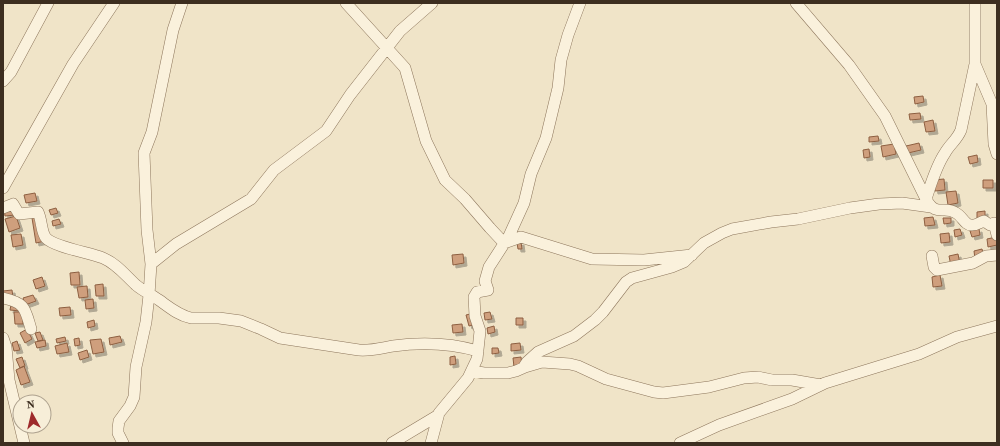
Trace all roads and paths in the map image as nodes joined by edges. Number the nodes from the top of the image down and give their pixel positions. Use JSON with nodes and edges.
{"nodes":[{"id":1,"x":48,"y":3,"type":"edge"},
{"id":2,"x":114,"y":3,"type":"edge"},
{"id":3,"x":182,"y":3,"type":"edge"},
{"id":4,"x":346,"y":3,"type":"edge"},
{"id":5,"x":432,"y":3,"type":"edge"},
{"id":6,"x":580,"y":3,"type":"edge"},
{"id":7,"x":796,"y":3,"type":"edge"},
{"id":8,"x":975,"y":3,"type":"edge"},
{"id":9,"x":387,"y":47,"type":"junction"},
{"id":10,"x":975,"y":64,"type":"junction"},
{"id":11,"x":3,"y":81,"type":"edge"},
{"id":12,"x":997,"y":154,"type":"edge"},
{"id":13,"x":3,"y":188,"type":"edge"},
{"id":14,"x":929,"y":203,"type":"junction"},
{"id":15,"x":3,"y":208,"type":"edge"},
{"id":16,"x":997,"y":235,"type":"edge"},
{"id":17,"x":504,"y":243,"type":"junction"},
{"id":18,"x":692,"y":255,"type":"junction"},
{"id":19,"x":997,"y":255,"type":"edge"},
{"id":20,"x":932,"y":256,"type":"dead end"},
{"id":21,"x":151,"y":264,"type":"junction"},
{"id":22,"x":149,"y":295,"type":"junction"},
{"id":23,"x":3,"y":298,"type":"edge"},
{"id":24,"x":997,"y":326,"type":"edge"},
{"id":25,"x":31,"y":329,"type":"dead end"},
{"id":26,"x":3,"y":338,"type":"edge"},
{"id":27,"x":478,"y":351,"type":"junction"},
{"id":28,"x":523,"y":368,"type":"junction"},
{"id":29,"x":472,"y":370,"type":"junction"},
{"id":30,"x":821,"y":385,"type":"junction"},
{"id":31,"x":437,"y":416,"type":"junction"},
{"id":32,"x":24,"y":443,"type":"edge"},
{"id":33,"x":123,"y":443,"type":"edge"},
{"id":34,"x":392,"y":443,"type":"edge"},
{"id":35,"x":431,"y":443,"type":"edge"},
{"id":36,"x":680,"y":443,"type":"edge"}],
"edges":[{"from":1,"to":11,"type":"street"},
{"from":2,"to":13,"type":"street"},
{"from":3,"to":21,"type":"street"},
{"from":4,"to":9,"type":"street"},
{"from":5,"to":9,"type":"street"},
{"from":6,"to":17,"type":"street"},
{"from":7,"to":14,"type":"street"},
{"from":8,"to":10,"type":"street"},
{"from":9,"to":17,"type":"street"},
{"from":9,"to":21,"type":"street"},
{"from":10,"to":12,"type":"street"},
{"from":10,"to":14,"type":"street"},
{"from":14,"to":16,"type":"street"},
{"from":14,"to":18,"type":"street"},
{"from":15,"to":22,"type":"street"},
{"from":17,"to":18,"type":"street"},
{"from":17,"to":27,"type":"street"},
{"from":18,"to":28,"type":"street"},
{"from":19,"to":20,"type":"street"},
{"from":21,"to":22,"type":"street"},
{"from":22,"to":27,"type":"street"},
{"from":22,"to":33,"type":"street"},
{"from":23,"to":25,"type":"street"},
{"from":24,"to":30,"type":"street"},
{"from":26,"to":32,"type":"street"},
{"from":27,"to":29,"type":"street"},
{"from":28,"to":29,"type":"street"},
{"from":28,"to":30,"type":"street"},
{"from":29,"to":31,"type":"street"},
{"from":30,"to":36,"type":"street"},
{"from":31,"to":34,"type":"street"},
{"from":31,"to":35,"type":"street"}]}
